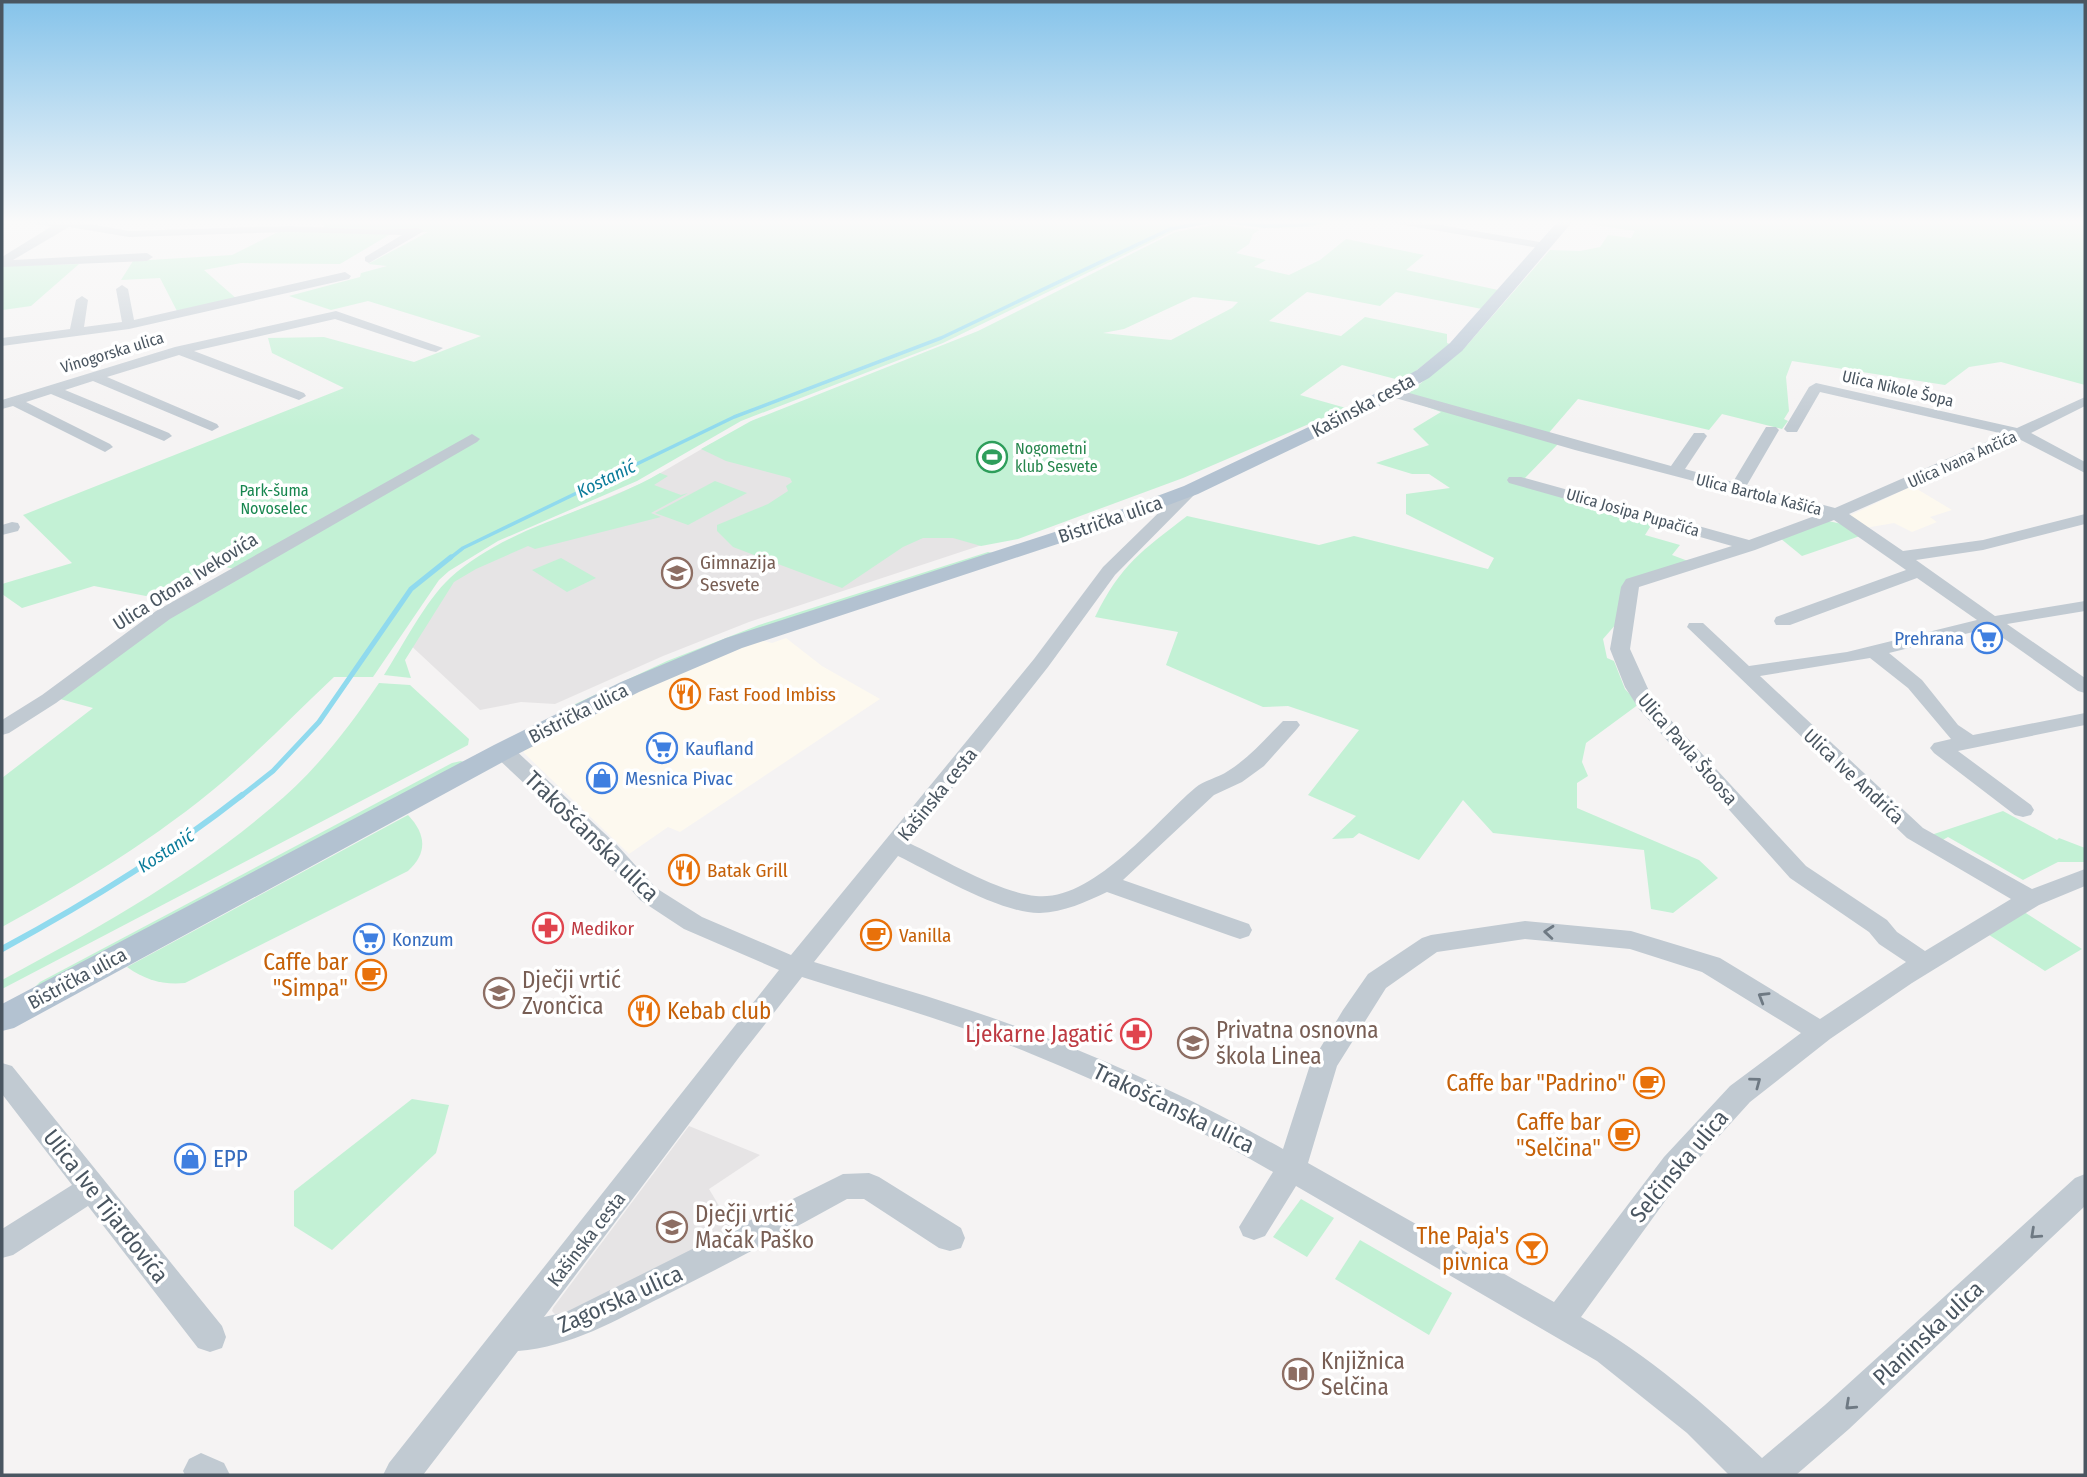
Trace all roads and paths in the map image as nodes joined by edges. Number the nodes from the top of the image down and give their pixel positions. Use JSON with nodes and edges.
{"nodes":[{"id":1,"x":122,"y":289,"type":"dead end"},
{"id":2,"x":288,"y":289,"type":"edge"},
{"id":3,"x":1507,"y":289,"type":"edge"},
{"id":4,"x":82,"y":300,"type":"dead end"},
{"id":5,"x":130,"y":325,"type":"junction"},
{"id":6,"x":76,"y":333,"type":"junction"},
{"id":7,"x":2,"y":342,"type":"edge"},
{"id":8,"x":436,"y":348,"type":"dead end"},
{"id":9,"x":180,"y":350,"type":"junction"},
{"id":10,"x":92,"y":376,"type":"junction"},
{"id":11,"x":50,"y":389,"type":"junction"},
{"id":12,"x":1390,"y":392,"type":"junction"},
{"id":13,"x":299,"y":396,"type":"dead end"},
{"id":14,"x":2085,"y":401,"type":"edge"},
{"id":15,"x":9,"y":403,"type":"edge"},
{"id":16,"x":212,"y":427,"type":"dead end"},
{"id":17,"x":1792,"y":429,"type":"dead end"},
{"id":18,"x":1771,"y":430,"type":"dead end"},
{"id":19,"x":2018,"y":434,"type":"junction"},
{"id":20,"x":164,"y":436,"type":"dead end"},
{"id":21,"x":1699,"y":436,"type":"dead end"},
{"id":22,"x":472,"y":439,"type":"dead end"},
{"id":23,"x":105,"y":447,"type":"dead end"},
{"id":24,"x":2085,"y":468,"type":"edge"},
{"id":25,"x":1675,"y":472,"type":"junction"},
{"id":26,"x":1515,"y":480,"type":"dead end"},
{"id":27,"x":1738,"y":487,"type":"junction"},
{"id":28,"x":1191,"y":490,"type":"junction"},
{"id":29,"x":1837,"y":515,"type":"junction"},
{"id":30,"x":2085,"y":519,"type":"edge"},
{"id":31,"x":1750,"y":546,"type":"junction"},
{"id":32,"x":1900,"y":557,"type":"junction"},
{"id":33,"x":1919,"y":571,"type":"junction"},
{"id":34,"x":2085,"y":606,"type":"edge"},
{"id":35,"x":1783,"y":621,"type":"dead end"},
{"id":36,"x":1993,"y":623,"type":"junction"},
{"id":37,"x":1696,"y":627,"type":"dead end"},
{"id":38,"x":1875,"y":652,"type":"junction"},
{"id":39,"x":1745,"y":672,"type":"junction"},
{"id":40,"x":2085,"y":687,"type":"edge"},
{"id":41,"x":2085,"y":719,"type":"edge"},
{"id":42,"x":1290,"y":725,"type":"dead end"},
{"id":43,"x":2,"y":729,"type":"edge"},
{"id":44,"x":1968,"y":742,"type":"junction"},
{"id":45,"x":503,"y":751,"type":"junction"},
{"id":46,"x":2023,"y":810,"type":"dead end"},
{"id":47,"x":895,"y":846,"type":"junction"},
{"id":48,"x":2085,"y":877,"type":"edge"},
{"id":49,"x":1106,"y":883,"type":"junction"},
{"id":50,"x":2031,"y":899,"type":"junction"},
{"id":51,"x":1240,"y":930,"type":"dead end"},
{"id":52,"x":1925,"y":963,"type":"junction"},
{"id":53,"x":796,"y":966,"type":"junction"},
{"id":54,"x":2,"y":1020,"type":"edge"},
{"id":55,"x":1821,"y":1032,"type":"junction"},
{"id":56,"x":2,"y":1074,"type":"edge"},
{"id":57,"x":1292,"y":1167,"type":"junction"},
{"id":58,"x":93,"y":1187,"type":"junction"},
{"id":59,"x":2085,"y":1187,"type":"edge"},
{"id":60,"x":1254,"y":1227,"type":"dead end"},
{"id":61,"x":950,"y":1238,"type":"dead end"},
{"id":62,"x":2,"y":1245,"type":"edge"},
{"id":63,"x":1559,"y":1321,"type":"junction"},
{"id":64,"x":210,"y":1337,"type":"dead end"},
{"id":65,"x":508,"y":1337,"type":"junction"},
{"id":66,"x":401,"y":1475,"type":"edge"},
{"id":67,"x":1754,"y":1475,"type":"edge"},
{"id":68,"x":1769,"y":1475,"type":"edge"}],
"edges":[{"from":1,"to":5,"type":"street"},
{"from":2,"to":5,"type":"street"},
{"from":3,"to":12,"type":"main road","name":"Kašinska cesta"},
{"from":4,"to":6,"type":"street"},
{"from":5,"to":6,"type":"street"},
{"from":6,"to":7,"type":"street"},
{"from":8,"to":9,"type":"street","name":"Vinogorska ulica"},
{"from":9,"to":10,"type":"street","name":"Vinogorska ulica"},
{"from":9,"to":13,"type":"street"},
{"from":10,"to":11,"type":"street","name":"Vinogorska ulica"},
{"from":10,"to":16,"type":"street"},
{"from":11,"to":15,"type":"street","name":"Vinogorska ulica"},
{"from":11,"to":20,"type":"street"},
{"from":12,"to":25,"type":"street","name":"Ulica Bartola Kašića"},
{"from":12,"to":28,"type":"main road","name":"Kašinska cesta"},
{"from":14,"to":19,"type":"street","name":"Ulica Ivana Ančića"},
{"from":15,"to":23,"type":"street"},
{"from":17,"to":19,"type":"street","name":"Ulica Nikole Šopa"},
{"from":18,"to":27,"type":"street"},
{"from":19,"to":24,"type":"street"},
{"from":19,"to":29,"type":"street","name":"Ulica Ivana Ančića"},
{"from":21,"to":25,"type":"street"},
{"from":22,"to":43,"type":"street","name":"Ulica Otona Ivekovića"},
{"from":25,"to":27,"type":"street","name":"Ulica Bartola Kašića"},
{"from":26,"to":31,"type":"street","name":"Ulica Josipa Pupačića"},
{"from":27,"to":29,"type":"street","name":"Ulica Bartola Kašića"},
{"from":28,"to":45,"type":"main road","name":"Bistrička ulica"},
{"from":28,"to":47,"type":"street","name":"Kašinska cesta"},
{"from":29,"to":31,"type":"street","name":"Ulica Pavla Štoosa"},
{"from":29,"to":32,"type":"street","name":"Ulica Bartola Kašića"},
{"from":30,"to":32,"type":"street"},
{"from":31,"to":52,"type":"street","name":"Ulica Pavla Štoosa"},
{"from":32,"to":33,"type":"street","name":"Ulica Bartola Kašića"},
{"from":33,"to":35,"type":"street"},
{"from":33,"to":36,"type":"street","name":"Ulica Bartola Kašića"},
{"from":34,"to":36,"type":"street"},
{"from":36,"to":38,"type":"street"},
{"from":36,"to":40,"type":"street","name":"Ulica Bartola Kašića"},
{"from":37,"to":39,"type":"street","name":"Ulica Ive Andrića"},
{"from":38,"to":39,"type":"street"},
{"from":38,"to":44,"type":"street"},
{"from":39,"to":50,"type":"street","name":"Ulica Ive Andrića"},
{"from":41,"to":44,"type":"street"},
{"from":42,"to":49,"type":"street"},
{"from":44,"to":46,"type":"street"},
{"from":45,"to":53,"type":"street","name":"Trakošćanska ulica"},
{"from":45,"to":54,"type":"main road","name":"Bistrička ulica"},
{"from":47,"to":49,"type":"street"},
{"from":47,"to":53,"type":"street","name":"Kašinska cesta"},
{"from":48,"to":50,"type":"street","name":"Selčinska ulica"},
{"from":49,"to":51,"type":"street"},
{"from":50,"to":52,"type":"street","name":"Selčinska ulica"},
{"from":52,"to":55,"type":"street","name":"Selčinska ulica"},
{"from":53,"to":57,"type":"street","name":"Trakošćanska ulica"},
{"from":53,"to":65,"type":"street","name":"Kašinska cesta"},
{"from":55,"to":57,"type":"street","one_way":true},
{"from":63,"to":55,"type":"street","name":"Selčinska ulica","one_way":true},
{"from":56,"to":58,"type":"street","name":"Ulica Ive Tijardovića"},
{"from":57,"to":60,"type":"street"},
{"from":57,"to":63,"type":"street","name":"Trakošćanska ulica"},
{"from":58,"to":62,"type":"street"},
{"from":58,"to":64,"type":"street","name":"Ulica Ive Tijardovića"},
{"from":59,"to":68,"type":"street","name":"Planinska ulica","one_way":true},
{"from":61,"to":65,"type":"street","name":"Zagorska ulica"},
{"from":63,"to":67,"type":"street","name":"Trakošćanska ulica"},
{"from":65,"to":66,"type":"street","name":"Kašinska cesta"}]}
